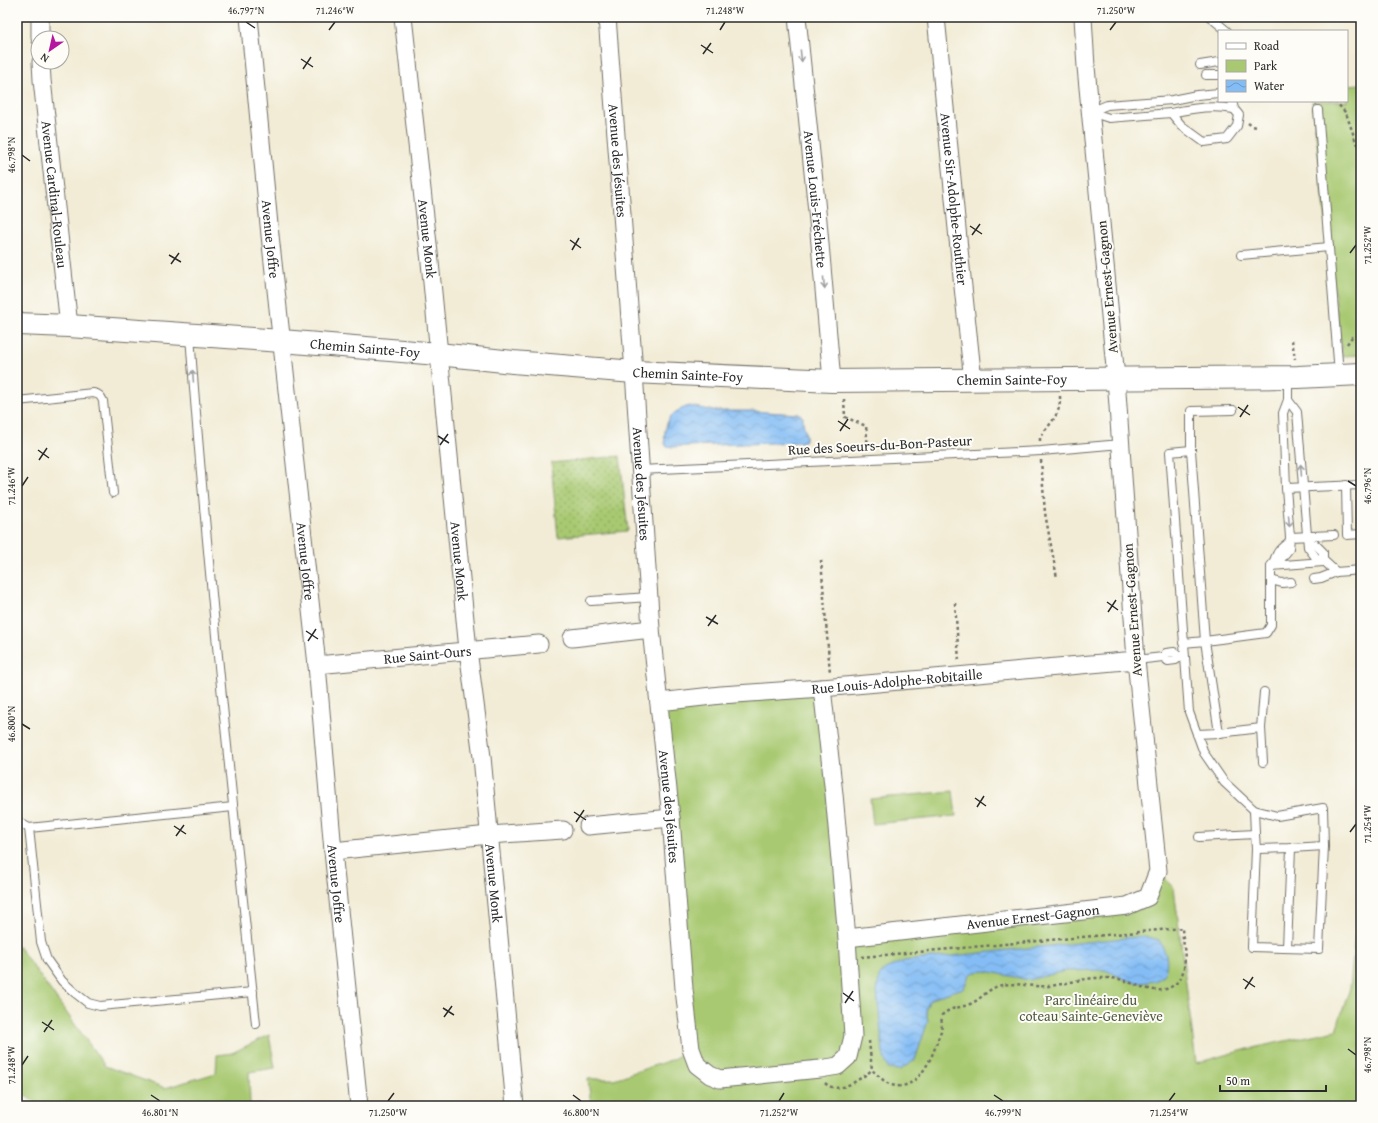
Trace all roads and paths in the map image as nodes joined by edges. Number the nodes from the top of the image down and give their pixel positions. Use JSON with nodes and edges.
{"nodes":[{"id":1,"x":40,"y":17,"type":"edge"},
{"id":2,"x":249,"y":17,"type":"edge"},
{"id":3,"x":403,"y":17,"type":"edge"},
{"id":4,"x":607,"y":17,"type":"edge"},
{"id":5,"x":797,"y":17,"type":"edge"},
{"id":6,"x":936,"y":17,"type":"edge"},
{"id":7,"x":1083,"y":17,"type":"edge"},
{"id":8,"x":1210,"y":17,"type":"edge"},
{"id":9,"x":40,"y":30,"type":"edge"},
{"id":10,"x":1226,"y":30,"type":"edge"},
{"id":11,"x":1218,"y":62,"type":"edge"},
{"id":12,"x":1200,"y":65,"type":"dead end"},
{"id":13,"x":41,"y":70,"type":"edge"},
{"id":14,"x":1206,"y":74,"type":"dead end"},
{"id":15,"x":1218,"y":74,"type":"edge"},
{"id":16,"x":1218,"y":93,"type":"edge"},
{"id":17,"x":1336,"y":102,"type":"edge"},
{"id":18,"x":1222,"y":104,"type":"edge"},
{"id":19,"x":1233,"y":105,"type":"edge"},
{"id":20,"x":1318,"y":110,"type":"dead end"},
{"id":21,"x":1090,"y":112,"type":"junction"},
{"id":22,"x":1171,"y":113,"type":"junction"},
{"id":23,"x":1361,"y":147,"type":"edge"},
{"id":24,"x":1329,"y":247,"type":"junction"},
{"id":25,"x":1241,"y":255,"type":"dead end"},
{"id":26,"x":17,"y":324,"type":"edge"},
{"id":27,"x":69,"y":326,"type":"junction"},
{"id":28,"x":190,"y":335,"type":"junction"},
{"id":29,"x":1292,"y":340,"type":"dead end"},
{"id":30,"x":282,"y":341,"type":"junction"},
{"id":31,"x":438,"y":354,"type":"junction"},
{"id":32,"x":1291,"y":368,"type":"junction"},
{"id":33,"x":634,"y":372,"type":"junction"},
{"id":34,"x":1339,"y":374,"type":"junction"},
{"id":35,"x":1361,"y":374,"type":"edge"},
{"id":36,"x":1116,"y":378,"type":"junction"},
{"id":37,"x":973,"y":380,"type":"junction"},
{"id":38,"x":1060,"y":380,"type":"junction"},
{"id":39,"x":838,"y":389,"type":"junction"},
{"id":40,"x":1288,"y":400,"type":"junction"},
{"id":41,"x":17,"y":402,"type":"edge"},
{"id":42,"x":1233,"y":410,"type":"dead end"},
{"id":43,"x":1121,"y":444,"type":"junction"},
{"id":44,"x":1191,"y":450,"type":"junction"},
{"id":45,"x":1041,"y":451,"type":"junction"},
{"id":46,"x":869,"y":459,"type":"junction"},
{"id":47,"x":640,"y":470,"type":"junction"},
{"id":48,"x":1346,"y":485,"type":"junction"},
{"id":49,"x":1361,"y":485,"type":"edge"},
{"id":50,"x":1302,"y":487,"type":"junction"},
{"id":51,"x":1286,"y":488,"type":"junction"},
{"id":52,"x":113,"y":493,"type":"dead end"},
{"id":53,"x":17,"y":500,"type":"edge"},
{"id":54,"x":19,"y":513,"type":"dead end"},
{"id":55,"x":1361,"y":534,"type":"edge"},
{"id":56,"x":1334,"y":535,"type":"dead end"},
{"id":57,"x":1308,"y":539,"type":"junction"},
{"id":58,"x":1290,"y":540,"type":"junction"},
{"id":59,"x":821,"y":560,"type":"dead end"},
{"id":60,"x":1325,"y":561,"type":"junction"},
{"id":61,"x":1273,"y":563,"type":"junction"},
{"id":62,"x":1361,"y":570,"type":"edge"},
{"id":63,"x":1336,"y":572,"type":"junction"},
{"id":64,"x":1057,"y":578,"type":"dead end"},
{"id":65,"x":1314,"y":579,"type":"dead end"},
{"id":66,"x":1271,"y":580,"type":"junction"},
{"id":67,"x":1291,"y":582,"type":"dead end"},
{"id":68,"x":649,"y":597,"type":"junction"},
{"id":69,"x":591,"y":601,"type":"dead end"},
{"id":70,"x":955,"y":603,"type":"dead end"},
{"id":71,"x":651,"y":629,"type":"junction"},
{"id":72,"x":572,"y":638,"type":"dead end"},
{"id":73,"x":1205,"y":641,"type":"junction"},
{"id":74,"x":1183,"y":643,"type":"junction"},
{"id":75,"x":539,"y":644,"type":"dead end"},
{"id":76,"x":468,"y":650,"type":"junction"},
{"id":77,"x":958,"y":651,"type":"dead end"},
{"id":78,"x":1182,"y":656,"type":"junction"},
{"id":79,"x":1136,"y":660,"type":"junction"},
{"id":80,"x":317,"y":665,"type":"junction"},
{"id":81,"x":827,"y":687,"type":"junction"},
{"id":82,"x":1264,"y":692,"type":"dead end"},
{"id":83,"x":659,"y":702,"type":"junction"},
{"id":84,"x":1261,"y":728,"type":"junction"},
{"id":85,"x":1219,"y":732,"type":"junction"},
{"id":86,"x":1197,"y":734,"type":"junction"},
{"id":87,"x":1263,"y":762,"type":"dead end"},
{"id":88,"x":233,"y":807,"type":"junction"},
{"id":89,"x":1254,"y":810,"type":"junction"},
{"id":90,"x":671,"y":818,"type":"junction"},
{"id":91,"x":17,"y":821,"type":"edge"},
{"id":92,"x":588,"y":826,"type":"dead end"},
{"id":93,"x":29,"y":828,"type":"junction"},
{"id":94,"x":563,"y":830,"type":"dead end"},
{"id":95,"x":1255,"y":834,"type":"junction"},
{"id":96,"x":489,"y":835,"type":"junction"},
{"id":97,"x":1199,"y":837,"type":"dead end"},
{"id":98,"x":1324,"y":846,"type":"junction"},
{"id":99,"x":1291,"y":848,"type":"junction"},
{"id":100,"x":1256,"y":849,"type":"junction"},
{"id":101,"x":333,"y":851,"type":"junction"},
{"id":102,"x":847,"y":938,"type":"junction"},
{"id":103,"x":1287,"y":948,"type":"junction"},
{"id":104,"x":860,"y":957,"type":"dead end"},
{"id":105,"x":253,"y":992,"type":"junction"},
{"id":106,"x":256,"y":1024,"type":"dead end"},
{"id":107,"x":876,"y":1074,"type":"dead end"},
{"id":108,"x":359,"y":1106,"type":"edge"},
{"id":109,"x":515,"y":1106,"type":"edge"}],
"edges":[{"from":1,"to":9,"type":"street"},
{"from":2,"to":30,"type":"street","name":"Avenue Joffre"},
{"from":3,"to":31,"type":"street","name":"Avenue Monk"},
{"from":4,"to":33,"type":"street","name":"Avenue des Jésuites"},
{"from":5,"to":39,"type":"street","name":"Avenue Louis-Fréchette","one_way":true},
{"from":6,"to":37,"type":"street","name":"Avenue Sir-Adolphe-Routhier"},
{"from":7,"to":21,"type":"street","name":"Avenue Ernest-Gagnon"},
{"from":8,"to":10,"type":"lane"},
{"from":11,"to":12,"type":"lane"},
{"from":13,"to":27,"type":"street","name":"Avenue Cardinal-Rouleau"},
{"from":14,"to":15,"type":"lane"},
{"from":16,"to":21,"type":"lane"},
{"from":17,"to":23,"type":"path"},
{"from":18,"to":19,"type":"lane"},
{"from":18,"to":22,"type":"lane"},
{"from":19,"to":22,"type":"lane"},
{"from":20,"to":24,"type":"lane"},
{"from":21,"to":22,"type":"lane"},
{"from":21,"to":36,"type":"street","name":"Avenue Ernest-Gagnon"},
{"from":24,"to":25,"type":"lane"},
{"from":24,"to":34,"type":"lane"},
{"from":26,"to":27,"type":"main road","name":"Chemin Sainte-Foy"},
{"from":27,"to":28,"type":"main road","name":"Chemin Sainte-Foy"},
{"from":28,"to":30,"type":"main road","name":"Chemin Sainte-Foy"},
{"from":88,"to":28,"type":"lane","one_way":true},
{"from":29,"to":32,"type":"path"},
{"from":30,"to":31,"type":"main road","name":"Chemin Sainte-Foy"},
{"from":30,"to":80,"type":"street","name":"Avenue Joffre"},
{"from":31,"to":33,"type":"main road","name":"Chemin Sainte-Foy"},
{"from":31,"to":76,"type":"street","name":"Avenue Monk"},
{"from":32,"to":34,"type":"main road","name":"Chemin Sainte-Foy"},
{"from":32,"to":36,"type":"main road","name":"Chemin Sainte-Foy"},
{"from":32,"to":40,"type":"lane"},
{"from":33,"to":39,"type":"main road","name":"Chemin Sainte-Foy"},
{"from":33,"to":47,"type":"street","name":"Avenue des Jésuites"},
{"from":34,"to":35,"type":"main road","name":"Chemin Sainte-Foy"},
{"from":36,"to":38,"type":"main road","name":"Chemin Sainte-Foy"},
{"from":36,"to":43,"type":"street","name":"Avenue Ernest-Gagnon"},
{"from":37,"to":38,"type":"main road","name":"Chemin Sainte-Foy"},
{"from":37,"to":39,"type":"main road","name":"Chemin Sainte-Foy"},
{"from":38,"to":45,"type":"path"},
{"from":39,"to":46,"type":"path"},
{"from":50,"to":40,"type":"lane","one_way":true},
{"from":40,"to":51,"type":"lane"},
{"from":41,"to":52,"type":"lane"},
{"from":42,"to":44,"type":"lane"},
{"from":43,"to":45,"type":"lane","name":"Rue des Soeurs-du-Bon-Pasteur"},
{"from":43,"to":79,"type":"street","name":"Avenue Ernest-Gagnon"},
{"from":44,"to":73,"type":"lane"},
{"from":44,"to":74,"type":"lane"},
{"from":45,"to":46,"type":"lane","name":"Rue des Soeurs-du-Bon-Pasteur"},
{"from":45,"to":64,"type":"path"},
{"from":46,"to":47,"type":"lane","name":"Rue des Soeurs-du-Bon-Pasteur"},
{"from":47,"to":68,"type":"street","name":"Avenue des Jésuites"},
{"from":48,"to":49,"type":"lane"},
{"from":48,"to":50,"type":"lane"},
{"from":48,"to":55,"type":"lane"},
{"from":50,"to":51,"type":"lane"},
{"from":50,"to":57,"type":"lane"},
{"from":51,"to":58,"type":"lane","one_way":true},
{"from":53,"to":54,"type":"path"},
{"from":56,"to":57,"type":"lane"},
{"from":57,"to":58,"type":"lane"},
{"from":57,"to":60,"type":"lane"},
{"from":58,"to":61,"type":"lane"},
{"from":59,"to":81,"type":"path"},
{"from":60,"to":61,"type":"lane"},
{"from":60,"to":63,"type":"lane"},
{"from":61,"to":66,"type":"lane"},
{"from":62,"to":63,"type":"lane"},
{"from":63,"to":65,"type":"lane"},
{"from":66,"to":67,"type":"lane"},
{"from":66,"to":73,"type":"lane"},
{"from":68,"to":69,"type":"lane"},
{"from":68,"to":71,"type":"street","name":"Avenue des Jésuites"},
{"from":70,"to":77,"type":"path"},
{"from":71,"to":72,"type":"street"},
{"from":71,"to":83,"type":"street","name":"Avenue des Jésuites"},
{"from":73,"to":74,"type":"lane"},
{"from":73,"to":85,"type":"lane"},
{"from":74,"to":78,"type":"lane"},
{"from":75,"to":76,"type":"street","name":"Rue Saint-Ours"},
{"from":76,"to":80,"type":"street","name":"Rue Saint-Ours"},
{"from":76,"to":96,"type":"street","name":"Avenue Monk"},
{"from":78,"to":79,"type":"lane"},
{"from":78,"to":86,"type":"lane"},
{"from":79,"to":81,"type":"street","name":"Rue Louis-Adolphe-Robitaille"},
{"from":79,"to":102,"type":"street","name":"Avenue Ernest-Gagnon"},
{"from":80,"to":101,"type":"street","name":"Avenue Joffre"},
{"from":81,"to":83,"type":"street","name":"Rue Louis-Adolphe-Robitaille"},
{"from":81,"to":102,"type":"street","name":"Avenue des Jésuites"},
{"from":82,"to":84,"type":"lane"},
{"from":83,"to":90,"type":"street","name":"Avenue des Jésuites"},
{"from":84,"to":85,"type":"lane"},
{"from":84,"to":87,"type":"lane"},
{"from":85,"to":86,"type":"lane"},
{"from":86,"to":89,"type":"lane"},
{"from":88,"to":93,"type":"lane"},
{"from":88,"to":105,"type":"lane"},
{"from":89,"to":95,"type":"lane"},
{"from":89,"to":98,"type":"lane"},
{"from":90,"to":92,"type":"street"},
{"from":90,"to":102,"type":"street","name":"Avenue des Jésuites"},
{"from":91,"to":93,"type":"lane"},
{"from":93,"to":105,"type":"lane"},
{"from":94,"to":96,"type":"street"},
{"from":95,"to":97,"type":"lane"},
{"from":95,"to":100,"type":"lane"},
{"from":96,"to":101,"type":"street"},
{"from":96,"to":109,"type":"street","name":"Avenue Monk"},
{"from":98,"to":99,"type":"lane"},
{"from":98,"to":103,"type":"lane"},
{"from":99,"to":100,"type":"lane"},
{"from":99,"to":103,"type":"lane"},
{"from":100,"to":103,"type":"lane"},
{"from":101,"to":108,"type":"street","name":"Avenue Joffre"},
{"from":104,"to":107,"type":"path"},
{"from":105,"to":106,"type":"lane"}]}
